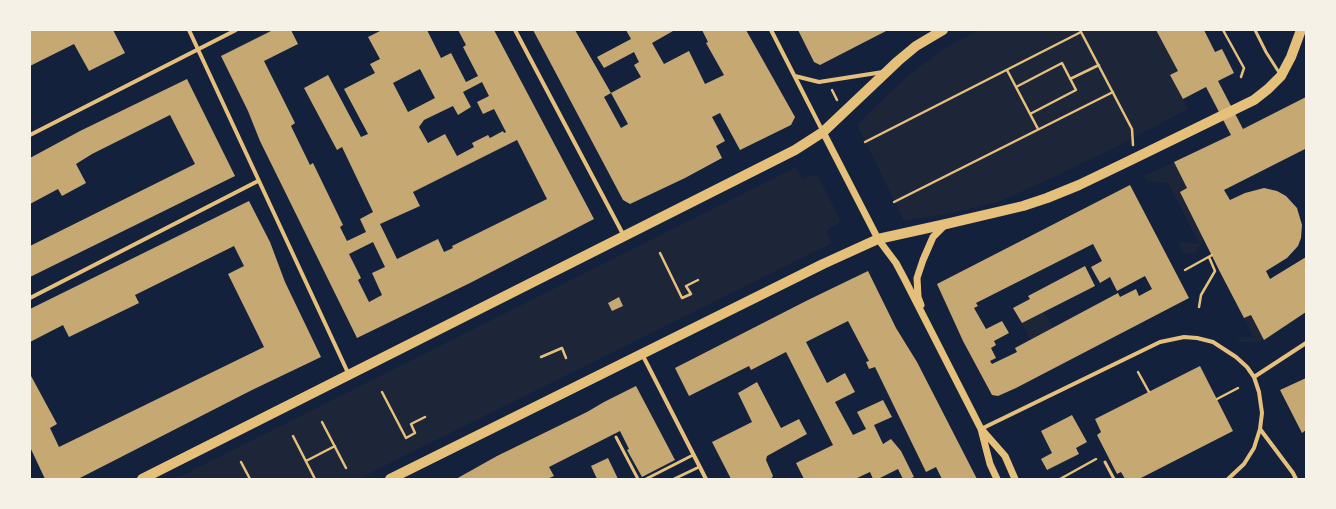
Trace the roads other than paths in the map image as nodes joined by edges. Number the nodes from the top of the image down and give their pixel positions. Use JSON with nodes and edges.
{"nodes":[{"id":1,"x":189,"y":30,"type":"edge"},
{"id":2,"x":236,"y":30,"type":"edge"},
{"id":3,"x":515,"y":30,"type":"edge"},
{"id":4,"x":771,"y":30,"type":"edge"},
{"id":5,"x":942,"y":30,"type":"edge"},
{"id":6,"x":1255,"y":30,"type":"edge"},
{"id":7,"x":1301,"y":34,"type":"edge"},
{"id":8,"x":198,"y":49,"type":"junction"},
{"id":9,"x":887,"y":72,"type":"junction"},
{"id":10,"x":795,"y":76,"type":"junction"},
{"id":11,"x":1281,"y":76,"type":"junction"},
{"id":12,"x":823,"y":132,"type":"junction"},
{"id":13,"x":30,"y":136,"type":"edge"},
{"id":14,"x":258,"y":181,"type":"junction"},
{"id":15,"x":946,"y":224,"type":"junction"},
{"id":16,"x":624,"y":236,"type":"junction"},
{"id":17,"x":878,"y":239,"type":"junction"},
{"id":18,"x":30,"y":298,"type":"edge"},
{"id":19,"x":924,"y":319,"type":"junction"},
{"id":20,"x":1306,"y":343,"type":"edge"},
{"id":21,"x":642,"y":354,"type":"junction"},
{"id":22,"x":349,"y":375,"type":"junction"},
{"id":23,"x":1254,"y":377,"type":"junction"},
{"id":24,"x":981,"y":429,"type":"junction"},
{"id":25,"x":1260,"y":429,"type":"junction"},
{"id":26,"x":616,"y":437,"type":"dead end"},
{"id":27,"x":693,"y":455,"type":"junction"},
{"id":28,"x":1105,"y":462,"type":"dead end"},
{"id":29,"x":699,"y":467,"type":"junction"},
{"id":30,"x":142,"y":479,"type":"edge"},
{"id":31,"x":390,"y":479,"type":"edge"},
{"id":32,"x":638,"y":479,"type":"edge"},
{"id":33,"x":646,"y":479,"type":"edge"},
{"id":34,"x":674,"y":479,"type":"edge"},
{"id":35,"x":706,"y":479,"type":"edge"},
{"id":36,"x":998,"y":479,"type":"edge"},
{"id":37,"x":1015,"y":479,"type":"edge"},
{"id":38,"x":1114,"y":479,"type":"edge"},
{"id":39,"x":1228,"y":479,"type":"edge"},
{"id":40,"x":1296,"y":479,"type":"edge"}],
"edges":[{"from":1,"to":8,"type":"street"},
{"from":2,"to":8,"type":"street"},
{"from":3,"to":16,"type":"street"},
{"from":4,"to":10,"type":"street"},
{"from":5,"to":9,"type":"main road"},
{"from":6,"to":11,"type":"lane"},
{"from":7,"to":11,"type":"main road"},
{"from":8,"to":13,"type":"street"},
{"from":8,"to":14,"type":"street"},
{"from":9,"to":10,"type":"street"},
{"from":9,"to":12,"type":"main road"},
{"from":10,"to":12,"type":"street"},
{"from":11,"to":15,"type":"main road"},
{"from":12,"to":16,"type":"main road"},
{"from":12,"to":17,"type":"street"},
{"from":14,"to":18,"type":"street"},
{"from":14,"to":22,"type":"street"},
{"from":15,"to":17,"type":"main road"},
{"from":15,"to":19,"type":"street"},
{"from":16,"to":22,"type":"main road"},
{"from":17,"to":19,"type":"street"},
{"from":17,"to":21,"type":"main road"},
{"from":19,"to":24,"type":"street"},
{"from":20,"to":23,"type":"street"},
{"from":21,"to":27,"type":"street"},
{"from":21,"to":31,"type":"main road"},
{"from":22,"to":30,"type":"main road"},
{"from":23,"to":24,"type":"street"},
{"from":23,"to":25,"type":"street"},
{"from":24,"to":36,"type":"street"},
{"from":24,"to":37,"type":"street"},
{"from":25,"to":39,"type":"street"},
{"from":25,"to":40,"type":"street"},
{"from":26,"to":32,"type":"lane"},
{"from":27,"to":29,"type":"street"},
{"from":27,"to":33,"type":"lane"},
{"from":28,"to":38,"type":"lane"},
{"from":29,"to":34,"type":"lane"},
{"from":29,"to":35,"type":"street"}]}
